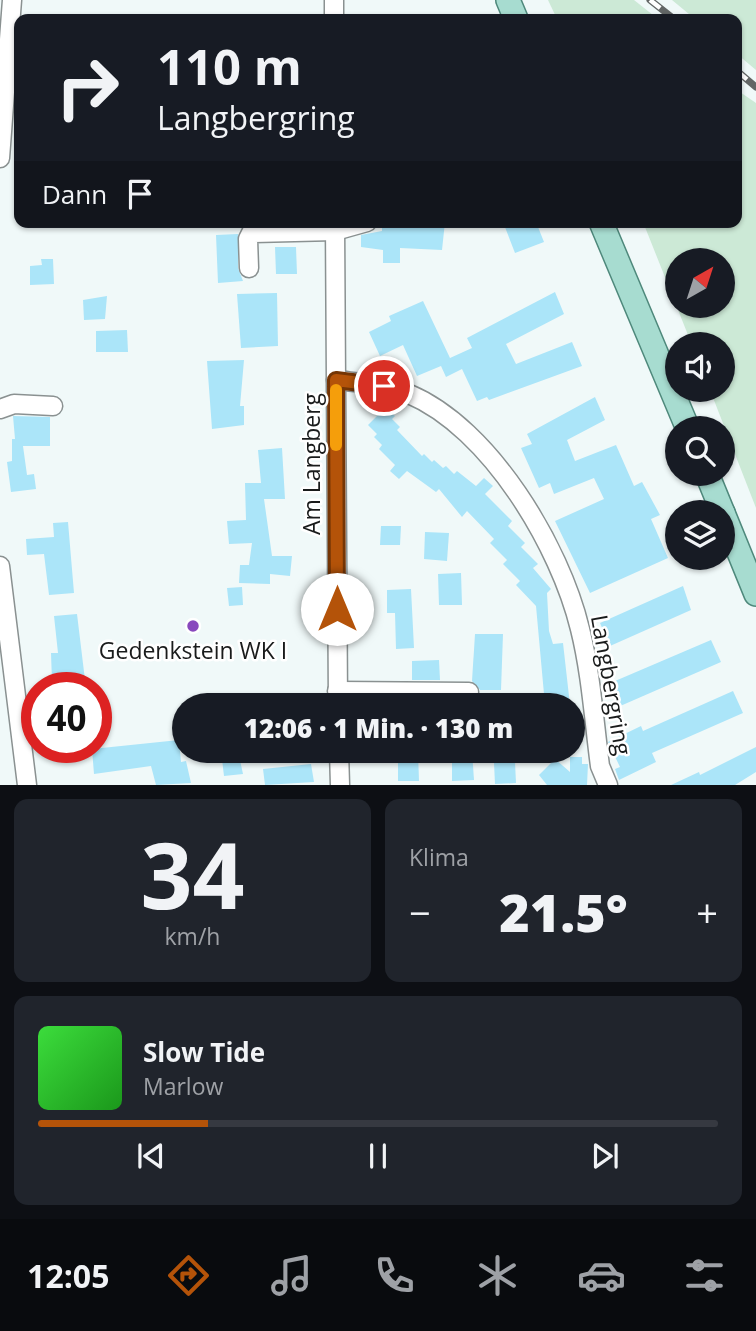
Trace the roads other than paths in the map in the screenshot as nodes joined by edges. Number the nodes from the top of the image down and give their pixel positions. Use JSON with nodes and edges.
{"nodes":[{"id":1,"x":12,"y":0,"type":"edge"},
{"id":2,"x":0,"y":158,"type":"edge"},
{"id":3,"x":321,"y":228,"type":"edge"},
{"id":4,"x":335,"y":228,"type":"edge"},
{"id":5,"x":604,"y":228,"type":"edge"},
{"id":6,"x":249,"y":268,"type":"dead end"},
{"id":7,"x":336,"y":380,"type":"junction"},
{"id":8,"x":53,"y":406,"type":"dead end"},
{"id":9,"x":0,"y":408,"type":"edge"},
{"id":10,"x":683,"y":416,"type":"edge"},
{"id":11,"x":735,"y":542,"type":"edge"},
{"id":12,"x":0,"y":566,"type":"edge"},
{"id":13,"x":756,"y":594,"type":"edge"},
{"id":14,"x":469,"y":692,"type":"dead end"},
{"id":15,"x":338,"y":693,"type":"edge"},
{"id":16,"x":447,"y":693,"type":"edge"},
{"id":17,"x":339,"y":763,"type":"edge"},
{"id":18,"x":27,"y":785,"type":"edge"},
{"id":19,"x":340,"y":785,"type":"edge"},
{"id":20,"x":608,"y":785,"type":"edge"}],
"edges":[{"from":1,"to":2,"type":"street"},
{"from":3,"to":6,"type":"street"},
{"from":4,"to":7,"type":"street","name":"Am Langberg"},
{"from":5,"to":10,"type":"main road"},
{"from":7,"to":15,"type":"street","name":"Am Langberg"},
{"from":7,"to":20,"type":"street","name":"Langbergring"},
{"from":8,"to":9,"type":"street"},
{"from":11,"to":13,"type":"main road"},
{"from":12,"to":18,"type":"street"},
{"from":14,"to":16,"type":"street"},
{"from":17,"to":19,"type":"street"}]}
